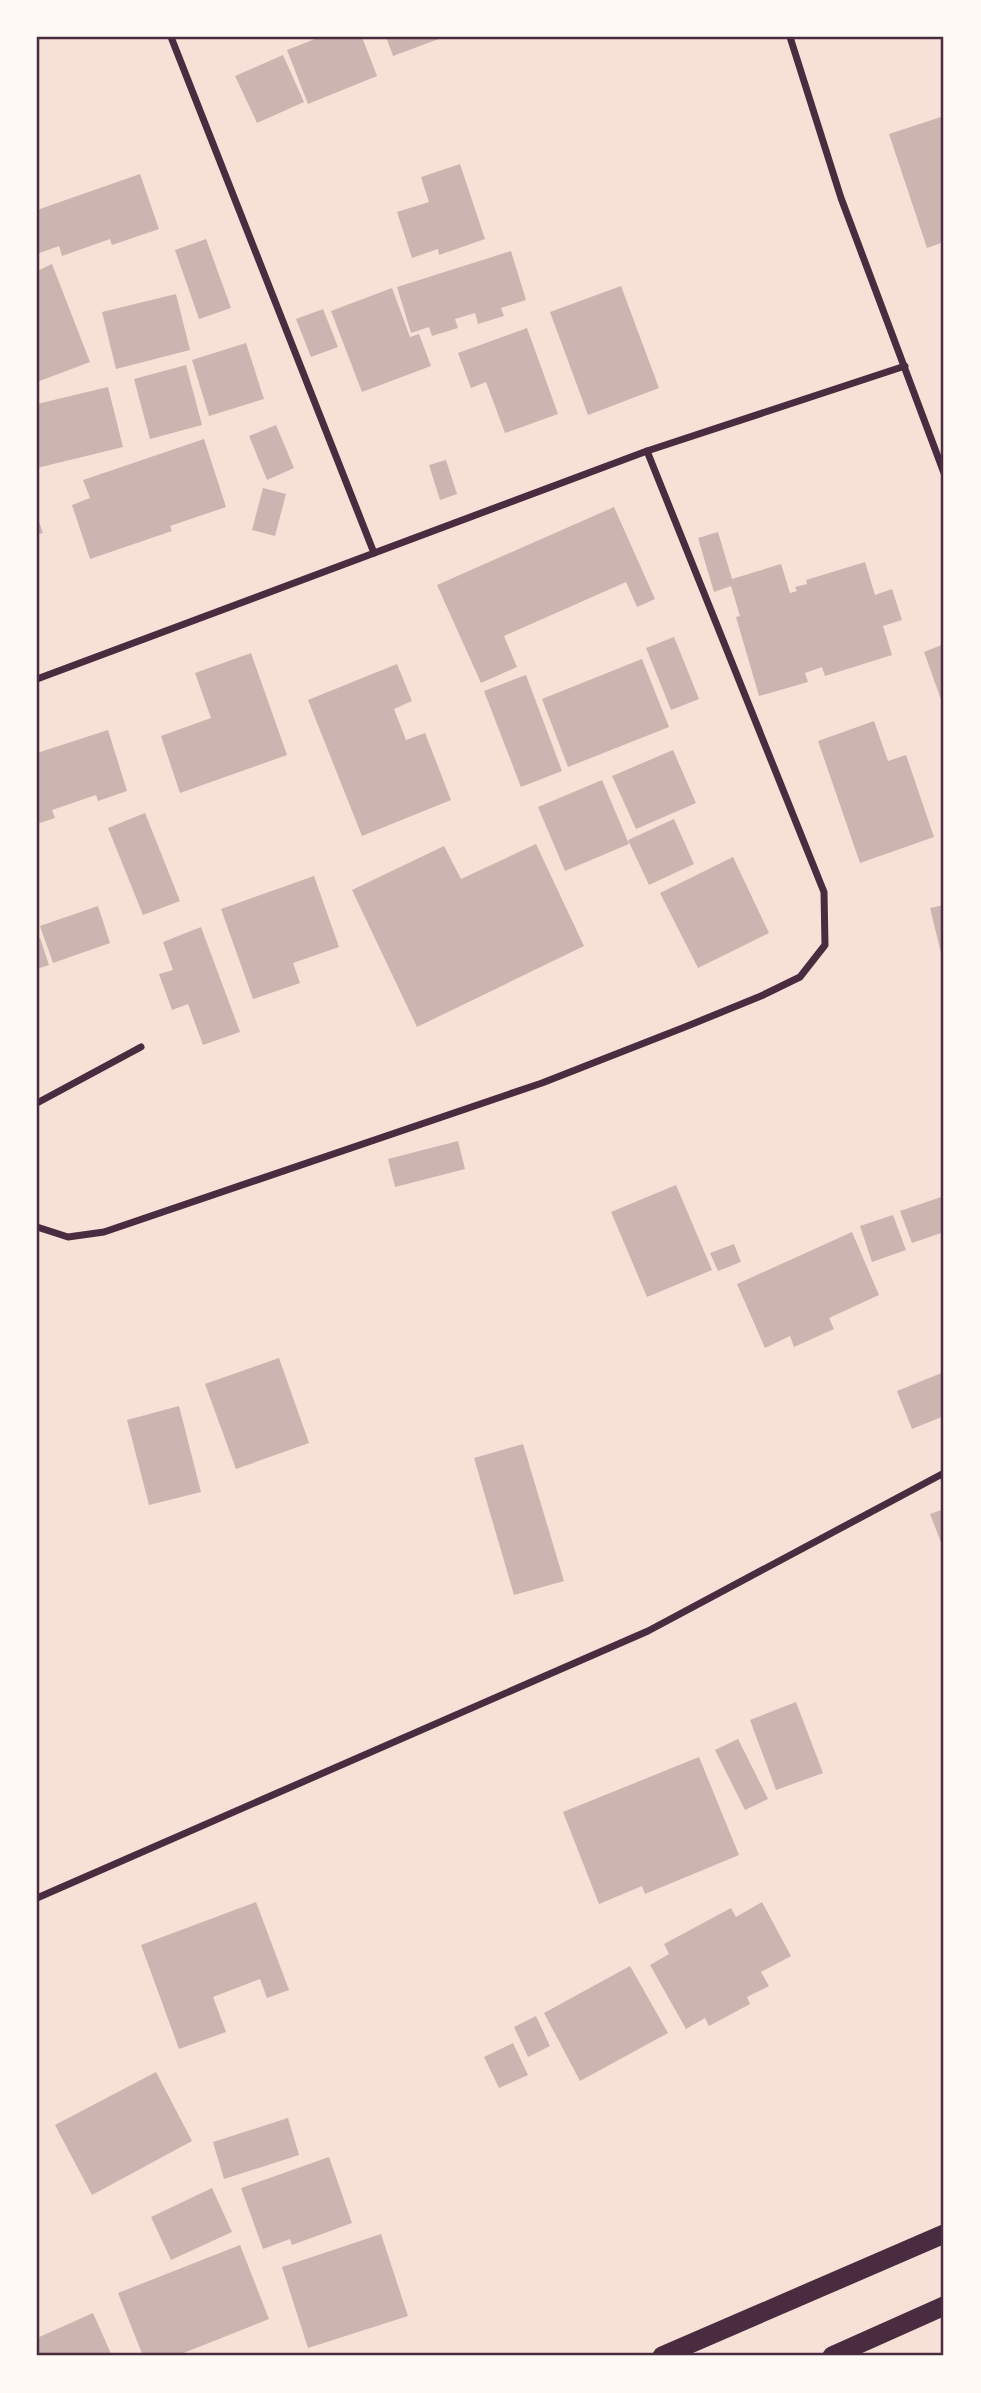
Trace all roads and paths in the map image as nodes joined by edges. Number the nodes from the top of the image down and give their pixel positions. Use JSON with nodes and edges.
{"nodes":[{"id":1,"x":171,"y":37,"type":"edge"},
{"id":2,"x":790,"y":37,"type":"edge"},
{"id":3,"x":905,"y":366,"type":"junction"},
{"id":4,"x":647,"y":451,"type":"junction"},
{"id":5,"x":944,"y":472,"type":"edge"},
{"id":6,"x":374,"y":553,"type":"junction"},
{"id":7,"x":37,"y":680,"type":"edge"},
{"id":8,"x":141,"y":1046,"type":"dead end"},
{"id":9,"x":37,"y":1103,"type":"edge"},
{"id":10,"x":37,"y":1227,"type":"edge"},
{"id":11,"x":944,"y":1473,"type":"edge"},
{"id":12,"x":37,"y":1898,"type":"edge"},
{"id":13,"x":944,"y":2234,"type":"edge"},
{"id":14,"x":944,"y":2306,"type":"edge"},
{"id":15,"x":662,"y":2356,"type":"edge"},
{"id":16,"x":832,"y":2356,"type":"edge"}],
"edges":[{"from":1,"to":6,"type":"street"},
{"from":2,"to":3,"type":"street"},
{"from":3,"to":4,"type":"street"},
{"from":3,"to":5,"type":"street"},
{"from":4,"to":6,"type":"street"},
{"from":4,"to":10,"type":"street"},
{"from":6,"to":7,"type":"street"},
{"from":8,"to":9,"type":"street"},
{"from":11,"to":12,"type":"street"},
{"from":13,"to":15,"type":"highway"},
{"from":14,"to":16,"type":"highway"}]}
